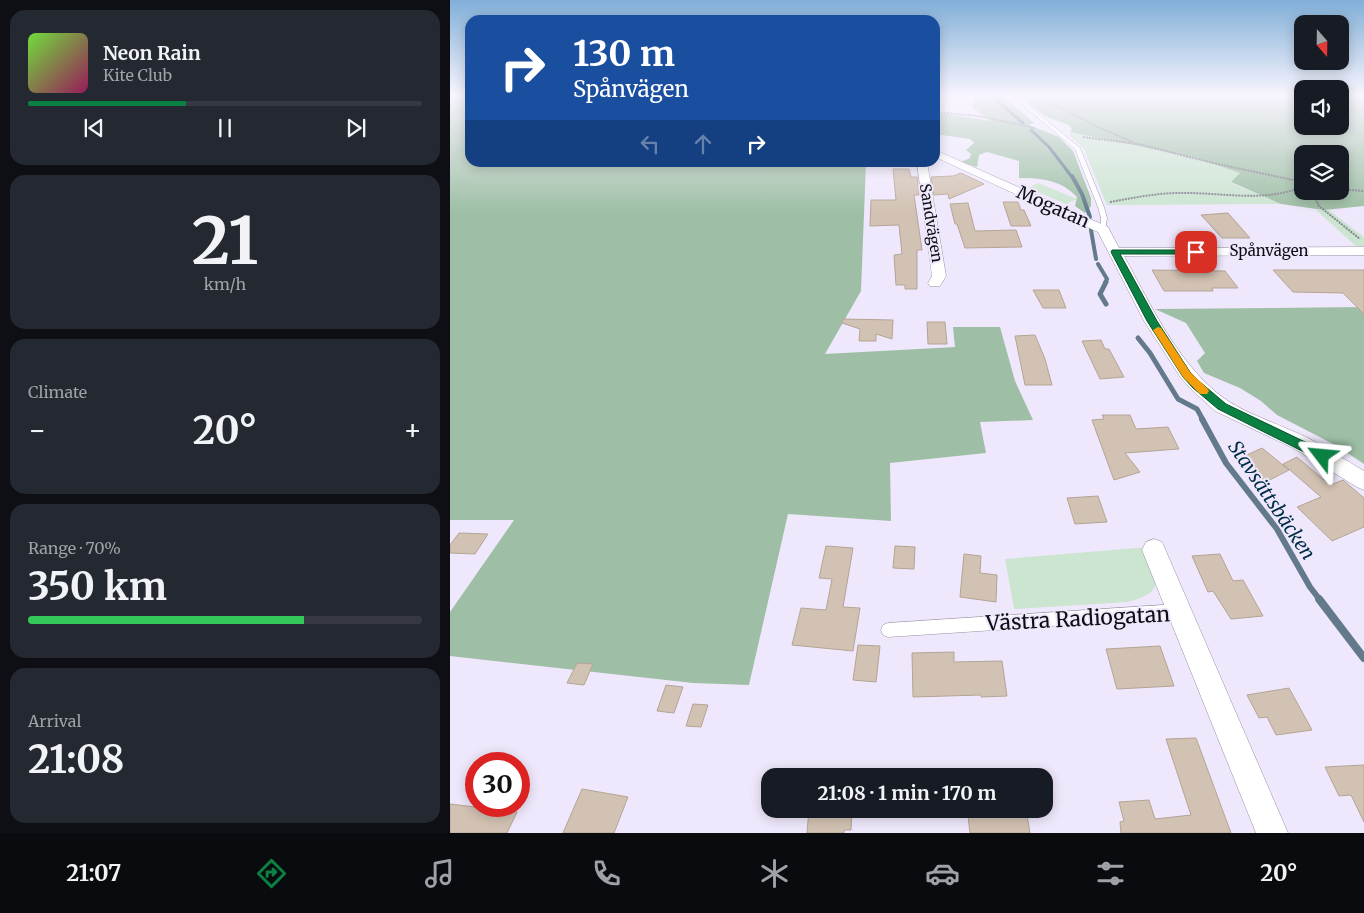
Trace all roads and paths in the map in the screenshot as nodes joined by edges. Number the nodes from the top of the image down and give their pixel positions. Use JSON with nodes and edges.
{"nodes":[{"id":1,"x":1062,"y":135,"type":"edge"},
{"id":2,"x":1073,"y":135,"type":"edge"},
{"id":3,"x":1116,"y":135,"type":"edge"},
{"id":4,"x":1138,"y":144,"type":"junction"},
{"id":5,"x":940,"y":155,"type":"edge"},
{"id":6,"x":923,"y":167,"type":"edge"},
{"id":7,"x":1294,"y":180,"type":"edge"},
{"id":8,"x":1349,"y":190,"type":"edge"},
{"id":9,"x":1364,"y":191,"type":"edge"},
{"id":10,"x":1294,"y":192,"type":"edge"},
{"id":11,"x":1316,"y":200,"type":"edge"},
{"id":12,"x":1099,"y":204,"type":"junction"},
{"id":13,"x":1103,"y":230,"type":"junction"},
{"id":14,"x":1364,"y":242,"type":"edge"},
{"id":15,"x":1364,"y":251,"type":"edge"},
{"id":16,"x":1115,"y":252,"type":"junction"},
{"id":17,"x":935,"y":283,"type":"dead end"},
{"id":18,"x":1364,"y":481,"type":"edge"},
{"id":19,"x":1154,"y":550,"type":"dead end"},
{"id":20,"x":1179,"y":611,"type":"junction"},
{"id":21,"x":888,"y":630,"type":"dead end"},
{"id":22,"x":1272,"y":833,"type":"edge"}],
"edges":[{"from":1,"to":12,"type":"lane"},
{"from":2,"to":4,"type":"path"},
{"from":3,"to":4,"type":"path"},
{"from":4,"to":7,"type":"path"},
{"from":5,"to":13,"type":"street","name":"Mogatan"},
{"from":6,"to":17,"type":"street","name":"Sandvägen"},
{"from":8,"to":9,"type":"path"},
{"from":10,"to":12,"type":"path"},
{"from":11,"to":14,"type":"path"},
{"from":12,"to":13,"type":"lane"},
{"from":13,"to":16,"type":"street","name":"Mogatan"},
{"from":15,"to":16,"type":"street","name":"Spånvägen"},
{"from":16,"to":18,"type":"street","name":"Mogatan"},
{"from":19,"to":20,"type":"street"},
{"from":20,"to":21,"type":"lane","name":"Västra Radiogatan"},
{"from":20,"to":22,"type":"street","name":"Västra Radiogatan"}]}
